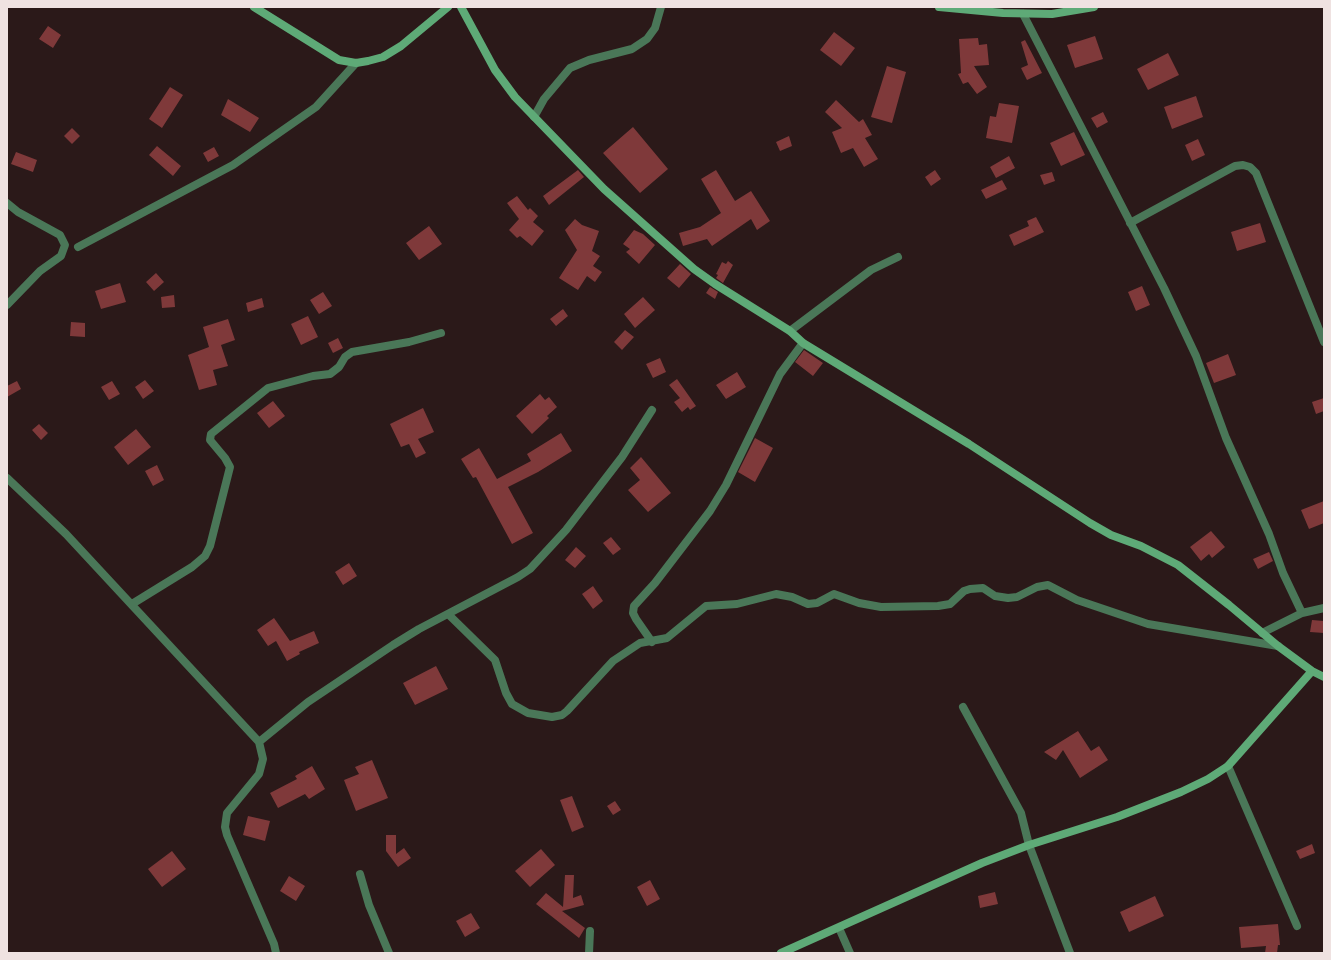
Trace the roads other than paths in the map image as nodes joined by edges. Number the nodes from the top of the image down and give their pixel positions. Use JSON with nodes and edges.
{"nodes":[{"id":1,"x":254,"y":7,"type":"edge"},
{"id":2,"x":448,"y":7,"type":"edge"},
{"id":3,"x":461,"y":7,"type":"edge"},
{"id":4,"x":661,"y":7,"type":"edge"},
{"id":5,"x":939,"y":7,"type":"edge"},
{"id":6,"x":1094,"y":7,"type":"edge"},
{"id":7,"x":1023,"y":14,"type":"junction"},
{"id":8,"x":356,"y":62,"type":"junction"},
{"id":9,"x":534,"y":117,"type":"junction"},
{"id":10,"x":7,"y":202,"type":"edge"},
{"id":11,"x":1130,"y":223,"type":"junction"},
{"id":12,"x":78,"y":248,"type":"dead end"},
{"id":13,"x":898,"y":257,"type":"dead end"},
{"id":14,"x":7,"y":304,"type":"edge"},
{"id":15,"x":790,"y":331,"type":"junction"},
{"id":16,"x":441,"y":333,"type":"dead end"},
{"id":17,"x":1324,"y":342,"type":"edge"},
{"id":18,"x":803,"y":343,"type":"junction"},
{"id":19,"x":652,"y":410,"type":"dead end"},
{"id":20,"x":7,"y":478,"type":"edge"},
{"id":21,"x":132,"y":604,"type":"junction"},
{"id":22,"x":1324,"y":608,"type":"edge"},
{"id":23,"x":1302,"y":613,"type":"junction"},
{"id":24,"x":448,"y":614,"type":"junction"},
{"id":25,"x":1262,"y":633,"type":"junction"},
{"id":26,"x":652,"y":642,"type":"junction"},
{"id":27,"x":1278,"y":646,"type":"junction"},
{"id":28,"x":1312,"y":671,"type":"junction"},
{"id":29,"x":1324,"y":677,"type":"edge"},
{"id":30,"x":963,"y":707,"type":"dead end"},
{"id":31,"x":259,"y":742,"type":"junction"},
{"id":32,"x":1228,"y":766,"type":"junction"},
{"id":33,"x":1029,"y":845,"type":"junction"},
{"id":34,"x":360,"y":874,"type":"dead end"},
{"id":35,"x":1297,"y":926,"type":"dead end"},
{"id":36,"x":839,"y":928,"type":"junction"},
{"id":37,"x":590,"y":931,"type":"dead end"},
{"id":38,"x":276,"y":953,"type":"edge"},
{"id":39,"x":389,"y":953,"type":"edge"},
{"id":40,"x":589,"y":953,"type":"edge"},
{"id":41,"x":781,"y":953,"type":"edge"},
{"id":42,"x":850,"y":953,"type":"edge"},
{"id":43,"x":1070,"y":953,"type":"edge"}],
"edges":[{"from":1,"to":8,"type":"street"},
{"from":2,"to":8,"type":"street"},
{"from":3,"to":9,"type":"street"},
{"from":4,"to":9,"type":"street"},
{"from":5,"to":7,"type":"street"},
{"from":6,"to":7,"type":"street"},
{"from":7,"to":11,"type":"street"},
{"from":8,"to":12,"type":"street"},
{"from":9,"to":15,"type":"street"},
{"from":10,"to":14,"type":"street"},
{"from":11,"to":17,"type":"street"},
{"from":11,"to":23,"type":"street"},
{"from":13,"to":15,"type":"street"},
{"from":15,"to":18,"type":"street"},
{"from":16,"to":21,"type":"street"},
{"from":18,"to":25,"type":"street"},
{"from":18,"to":26,"type":"street"},
{"from":19,"to":24,"type":"street"},
{"from":20,"to":21,"type":"street"},
{"from":21,"to":31,"type":"street"},
{"from":22,"to":23,"type":"street"},
{"from":23,"to":25,"type":"street"},
{"from":24,"to":26,"type":"street"},
{"from":24,"to":31,"type":"street"},
{"from":25,"to":27,"type":"street"},
{"from":26,"to":27,"type":"street"},
{"from":27,"to":28,"type":"street"},
{"from":28,"to":29,"type":"street"},
{"from":28,"to":32,"type":"street"},
{"from":30,"to":33,"type":"street"},
{"from":31,"to":38,"type":"street"},
{"from":32,"to":33,"type":"street"},
{"from":32,"to":35,"type":"street"},
{"from":33,"to":36,"type":"street"},
{"from":33,"to":43,"type":"street"},
{"from":34,"to":39,"type":"street"},
{"from":36,"to":41,"type":"street"},
{"from":36,"to":42,"type":"street"},
{"from":37,"to":40,"type":"street"}]}
